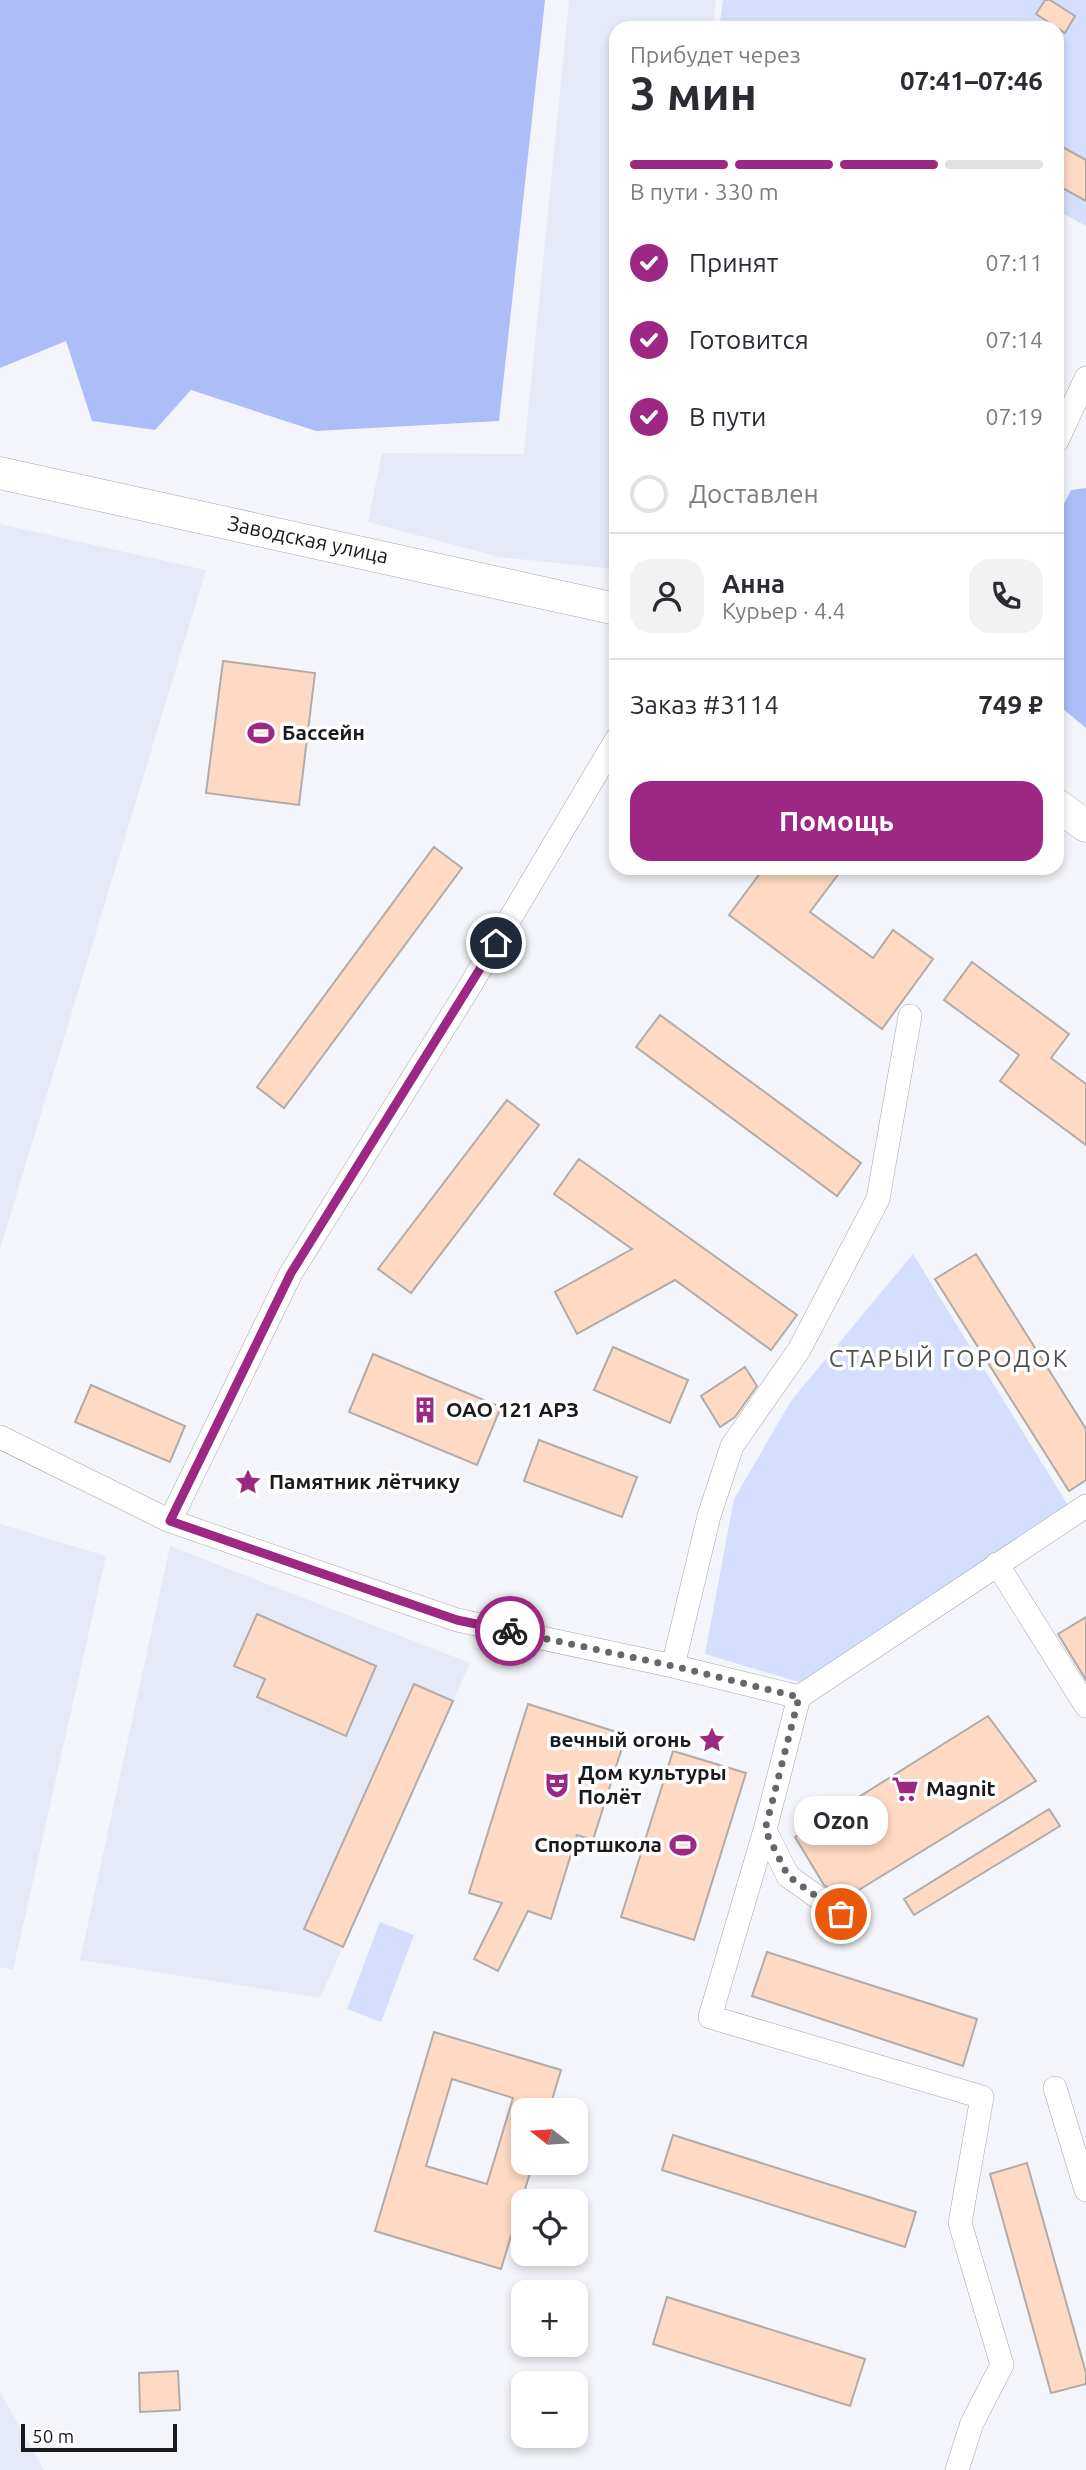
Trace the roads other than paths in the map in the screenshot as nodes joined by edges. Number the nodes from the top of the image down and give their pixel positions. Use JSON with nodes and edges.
{"nodes":[{"id":1,"x":1086,"y":378,"type":"edge"},
{"id":2,"x":1064,"y":426,"type":"edge"},
{"id":3,"x":0,"y":473,"type":"edge"},
{"id":4,"x":609,"y":607,"type":"edge"},
{"id":5,"x":609,"y":752,"type":"edge"},
{"id":6,"x":1064,"y":811,"type":"edge"},
{"id":7,"x":1086,"y":826,"type":"edge"},
{"id":8,"x":910,"y":1016,"type":"dead end"},
{"id":9,"x":0,"y":1437,"type":"edge"},
{"id":10,"x":1086,"y":1506,"type":"edge"},
{"id":11,"x":170,"y":1521,"type":"junction"},
{"id":12,"x":997,"y":1564,"type":"junction"},
{"id":13,"x":673,"y":1666,"type":"junction"},
{"id":14,"x":799,"y":1697,"type":"junction"},
{"id":15,"x":1086,"y":1706,"type":"edge"},
{"id":16,"x":765,"y":1830,"type":"junction"},
{"id":17,"x":841,"y":1914,"type":"dead end"},
{"id":18,"x":1055,"y":2088,"type":"dead end"},
{"id":19,"x":1086,"y":2190,"type":"edge"},
{"id":20,"x":957,"y":2470,"type":"edge"}],
"edges":[{"from":1,"to":2,"type":"street"},
{"from":3,"to":4,"type":"main road","name":"Заводская улица"},
{"from":5,"to":11,"type":"street"},
{"from":6,"to":7,"type":"main road"},
{"from":8,"to":13,"type":"street"},
{"from":9,"to":11,"type":"street"},
{"from":10,"to":12,"type":"street"},
{"from":11,"to":13,"type":"street"},
{"from":12,"to":14,"type":"street"},
{"from":12,"to":15,"type":"street"},
{"from":13,"to":14,"type":"street"},
{"from":14,"to":16,"type":"street"},
{"from":16,"to":17,"type":"street"},
{"from":16,"to":20,"type":"street"},
{"from":18,"to":19,"type":"street"}]}
